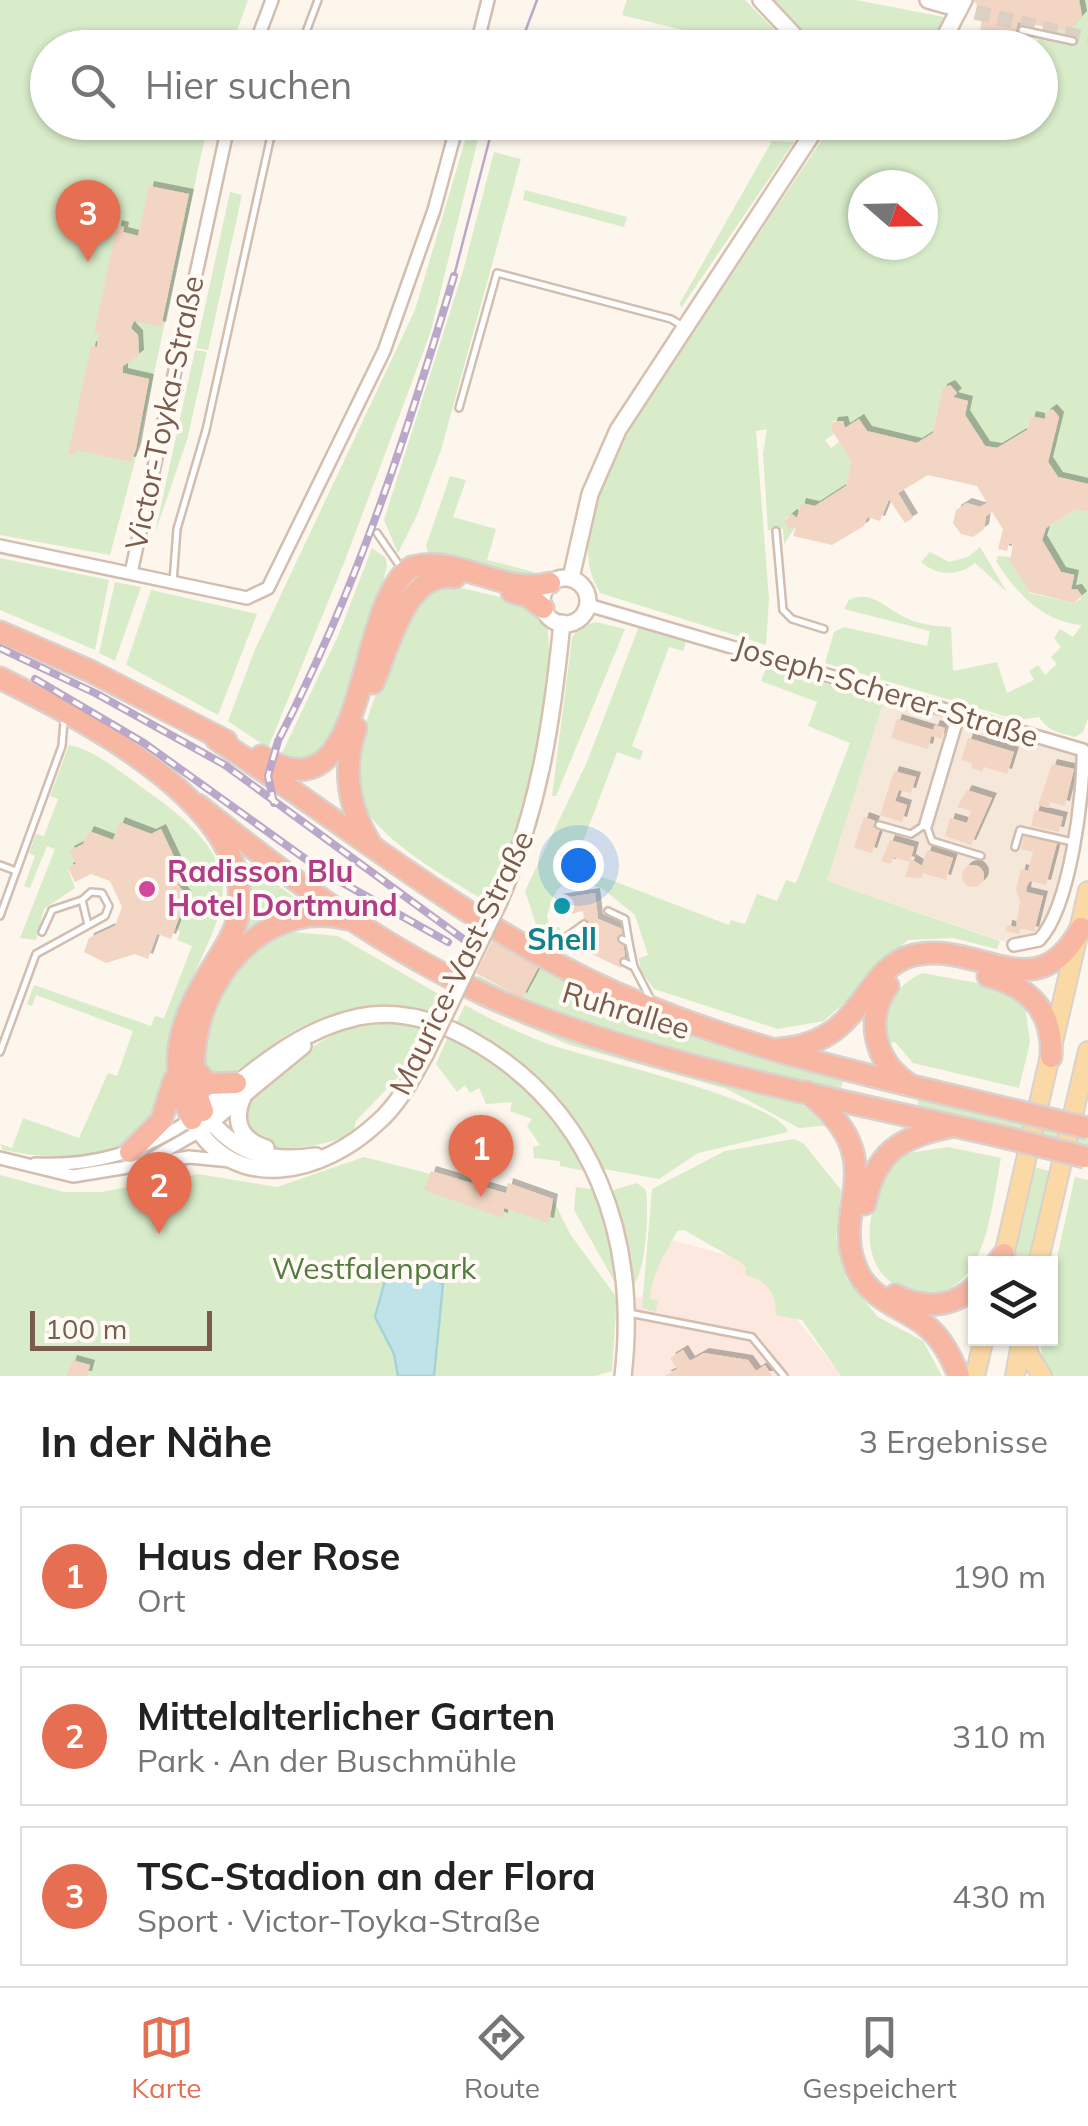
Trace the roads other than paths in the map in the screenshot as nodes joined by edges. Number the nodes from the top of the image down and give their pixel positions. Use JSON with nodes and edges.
{"nodes":[{"id":1,"x":272,"y":0,"type":"edge"},
{"id":2,"x":318,"y":0,"type":"edge"},
{"id":3,"x":488,"y":0,"type":"edge"},
{"id":4,"x":761,"y":0,"type":"edge"},
{"id":5,"x":928,"y":0,"type":"edge"},
{"id":6,"x":959,"y":4,"type":"edge"},
{"id":7,"x":261,"y":30,"type":"edge"},
{"id":8,"x":307,"y":30,"type":"edge"},
{"id":9,"x":480,"y":30,"type":"edge"},
{"id":10,"x":789,"y":30,"type":"edge"},
{"id":11,"x":947,"y":30,"type":"edge"},
{"id":12,"x":1058,"y":38,"type":"edge"},
{"id":13,"x":1073,"y":41,"type":"dead end"},
{"id":14,"x":225,"y":140,"type":"edge"},
{"id":15,"x":270,"y":140,"type":"edge"},
{"id":16,"x":453,"y":140,"type":"edge"},
{"id":17,"x":807,"y":140,"type":"edge"},
{"id":18,"x":684,"y":327,"type":"junction"},
{"id":19,"x":459,"y":408,"type":"dead end"},
{"id":20,"x":776,"y":531,"type":"dead end"},
{"id":21,"x":376,"y":534,"type":"dead end"},
{"id":22,"x":0,"y":546,"type":"edge"},
{"id":23,"x":397,"y":562,"type":"dead end"},
{"id":24,"x":131,"y":573,"type":"junction"},
{"id":25,"x":560,"y":581,"type":"junction"},
{"id":26,"x":173,"y":582,"type":"junction"},
{"id":27,"x":588,"y":605,"type":"junction"},
{"id":28,"x":543,"y":608,"type":"junction"},
{"id":29,"x":562,"y":624,"type":"junction"},
{"id":30,"x":824,"y":629,"type":"dead end"},
{"id":31,"x":0,"y":632,"type":"edge"},
{"id":32,"x":0,"y":678,"type":"edge"},
{"id":33,"x":54,"y":708,"type":"junction"},
{"id":34,"x":959,"y":713,"type":"junction"},
{"id":35,"x":216,"y":739,"type":"junction"},
{"id":36,"x":1086,"y":745,"type":"edge"},
{"id":37,"x":198,"y":805,"type":"junction"},
{"id":38,"x":926,"y":824,"type":"junction"},
{"id":39,"x":878,"y":825,"type":"dead end"},
{"id":40,"x":1073,"y":842,"type":"junction"},
{"id":41,"x":1015,"y":847,"type":"dead end"},
{"id":42,"x":374,"y":849,"type":"junction"},
{"id":43,"x":981,"y":856,"type":"dead end"},
{"id":44,"x":0,"y":866,"type":"edge"},
{"id":45,"x":16,"y":871,"type":"junction"},
{"id":46,"x":1088,"y":891,"type":"edge"},
{"id":47,"x":82,"y":900,"type":"junction"},
{"id":48,"x":608,"y":911,"type":"dead end"},
{"id":49,"x":0,"y":916,"type":"edge"},
{"id":50,"x":354,"y":921,"type":"junction"},
{"id":51,"x":584,"y":924,"type":"dead end"},
{"id":52,"x":88,"y":925,"type":"junction"},
{"id":53,"x":1081,"y":928,"type":"junction"},
{"id":54,"x":42,"y":932,"type":"dead end"},
{"id":55,"x":569,"y":935,"type":"junction"},
{"id":56,"x":585,"y":942,"type":"dead end"},
{"id":57,"x":1014,"y":946,"type":"dead end"},
{"id":58,"x":527,"y":948,"type":"junction"},
{"id":59,"x":624,"y":962,"type":"dead end"},
{"id":60,"x":634,"y":967,"type":"junction"},
{"id":61,"x":656,"y":1010,"type":"junction"},
{"id":62,"x":767,"y":1048,"type":"junction"},
{"id":63,"x":1088,"y":1050,"type":"edge"},
{"id":64,"x":0,"y":1052,"type":"edge"},
{"id":65,"x":1050,"y":1057,"type":"junction"},
{"id":66,"x":183,"y":1069,"type":"junction"},
{"id":67,"x":917,"y":1087,"type":"junction"},
{"id":68,"x":800,"y":1088,"type":"junction"},
{"id":69,"x":240,"y":1089,"type":"junction"},
{"id":70,"x":201,"y":1121,"type":"junction"},
{"id":71,"x":958,"y":1126,"type":"junction"},
{"id":72,"x":1088,"y":1128,"type":"edge"},
{"id":73,"x":331,"y":1154,"type":"junction"},
{"id":74,"x":1087,"y":1157,"type":"edge"},
{"id":75,"x":0,"y":1158,"type":"edge"},
{"id":76,"x":304,"y":1158,"type":"junction"},
{"id":77,"x":130,"y":1160,"type":"junction"},
{"id":78,"x":232,"y":1161,"type":"junction"},
{"id":79,"x":1002,"y":1256,"type":"edge"},
{"id":80,"x":1040,"y":1256,"type":"edge"},
{"id":81,"x":968,"y":1292,"type":"edge"},
{"id":82,"x":630,"y":1314,"type":"junction"},
{"id":83,"x":982,"y":1346,"type":"edge"},
{"id":84,"x":1022,"y":1346,"type":"edge"},
{"id":85,"x":1028,"y":1346,"type":"edge"},
{"id":86,"x":623,"y":1376,"type":"edge"},
{"id":87,"x":784,"y":1376,"type":"edge"},
{"id":88,"x":960,"y":1376,"type":"edge"},
{"id":89,"x":975,"y":1376,"type":"edge"},
{"id":90,"x":1014,"y":1376,"type":"edge"},
{"id":91,"x":1042,"y":1376,"type":"edge"}],
"edges":[{"from":1,"to":7,"type":"street"},
{"from":2,"to":8,"type":"lane"},
{"from":3,"to":9,"type":"street"},
{"from":4,"to":10,"type":"main road"},
{"from":5,"to":6,"type":"main road"},
{"from":6,"to":11,"type":"main road"},
{"from":12,"to":13,"type":"lane"},
{"from":14,"to":24,"type":"street","name":"Victor-Toyka-Straße"},
{"from":15,"to":26,"type":"lane"},
{"from":16,"to":26,"type":"street"},
{"from":17,"to":18,"type":"main road"},
{"from":18,"to":19,"type":"lane"},
{"from":18,"to":25,"type":"main road"},
{"from":20,"to":30,"type":"lane"},
{"from":21,"to":23,"type":"lane"},
{"from":22,"to":24,"type":"street","name":"Victor-Toyka-Straße"},
{"from":24,"to":26,"type":"street"},
{"from":25,"to":27,"type":"main road"},
{"from":25,"to":28,"type":"main road"},
{"from":25,"to":35,"type":"highway"},
{"from":27,"to":29,"type":"main road"},
{"from":27,"to":34,"type":"street","name":"Joseph-Scherer-Straße"},
{"from":28,"to":29,"type":"main road"},
{"from":28,"to":42,"type":"highway"},
{"from":29,"to":73,"type":"main road","name":"Maurice-Vast-Straße","bridge":true},
{"from":31,"to":35,"type":"highway"},
{"from":32,"to":33,"type":"highway","name":"Ruhrallee"},
{"from":33,"to":37,"type":"highway","name":"Ruhrallee"},
{"from":33,"to":45,"type":"lane"},
{"from":34,"to":36,"type":"street","name":"Joseph-Scherer-Straße"},
{"from":34,"to":38,"type":"street"},
{"from":35,"to":42,"type":"highway","name":"Ruhrallee"},
{"from":36,"to":40,"type":"street","name":"Joseph-Scherer-Straße"},
{"from":37,"to":50,"type":"highway","name":"Ruhrallee"},
{"from":37,"to":66,"type":"highway"},
{"from":38,"to":39,"type":"lane"},
{"from":38,"to":43,"type":"lane"},
{"from":40,"to":41,"type":"lane"},
{"from":40,"to":57,"type":"street","name":"Joseph-Scherer-Straße"},
{"from":42,"to":58,"type":"highway","name":"Ruhrallee"},
{"from":44,"to":45,"type":"lane"},
{"from":45,"to":49,"type":"lane"},
{"from":46,"to":53,"type":"main road"},
{"from":47,"to":52,"type":"lane"},
{"from":47,"to":52,"type":"lane"},
{"from":47,"to":54,"type":"lane"},
{"from":48,"to":60,"type":"lane"},
{"from":50,"to":66,"type":"highway"},
{"from":50,"to":68,"type":"highway","name":"Ruhrallee"},
{"from":51,"to":55,"type":"lane"},
{"from":52,"to":64,"type":"lane"},
{"from":53,"to":62,"type":"highway"},
{"from":53,"to":65,"type":"main road"},
{"from":55,"to":56,"type":"lane"},
{"from":55,"to":58,"type":"lane"},
{"from":58,"to":61,"type":"highway","name":"Ruhrallee"},
{"from":59,"to":60,"type":"lane"},
{"from":60,"to":61,"type":"lane"},
{"from":61,"to":62,"type":"highway","name":"Ruhrallee"},
{"from":62,"to":67,"type":"highway","name":"Ruhrallee"},
{"from":63,"to":80,"type":"main road"},
{"from":65,"to":67,"type":"highway"},
{"from":65,"to":79,"type":"main road"},
{"from":66,"to":69,"type":"highway"},
{"from":66,"to":70,"type":"highway"},
{"from":66,"to":77,"type":"highway"},
{"from":67,"to":72,"type":"highway","name":"Ruhrallee","bridge":true},
{"from":68,"to":71,"type":"highway","name":"Ruhrallee"},
{"from":68,"to":88,"type":"highway"},
{"from":69,"to":70,"type":"main road"},
{"from":69,"to":76,"type":"main road"},
{"from":69,"to":82,"type":"main road"},
{"from":70,"to":76,"type":"main road","name":"Maurice-Vast-Straße"},
{"from":70,"to":77,"type":"street"},
{"from":70,"to":78,"type":"main road","name":"Maurice-Vast-Straße"},
{"from":71,"to":74,"type":"highway","name":"Ruhrallee","bridge":true},
{"from":71,"to":81,"type":"highway"},
{"from":73,"to":76,"type":"main road","name":"Maurice-Vast-Straße"},
{"from":73,"to":78,"type":"main road","name":"Maurice-Vast-Straße"},
{"from":75,"to":77,"type":"street"},
{"from":77,"to":78,"type":"street"},
{"from":82,"to":86,"type":"main road"},
{"from":82,"to":87,"type":"lane"},
{"from":83,"to":89,"type":"main road"},
{"from":84,"to":90,"type":"main road"},
{"from":85,"to":91,"type":"main road"}]}
